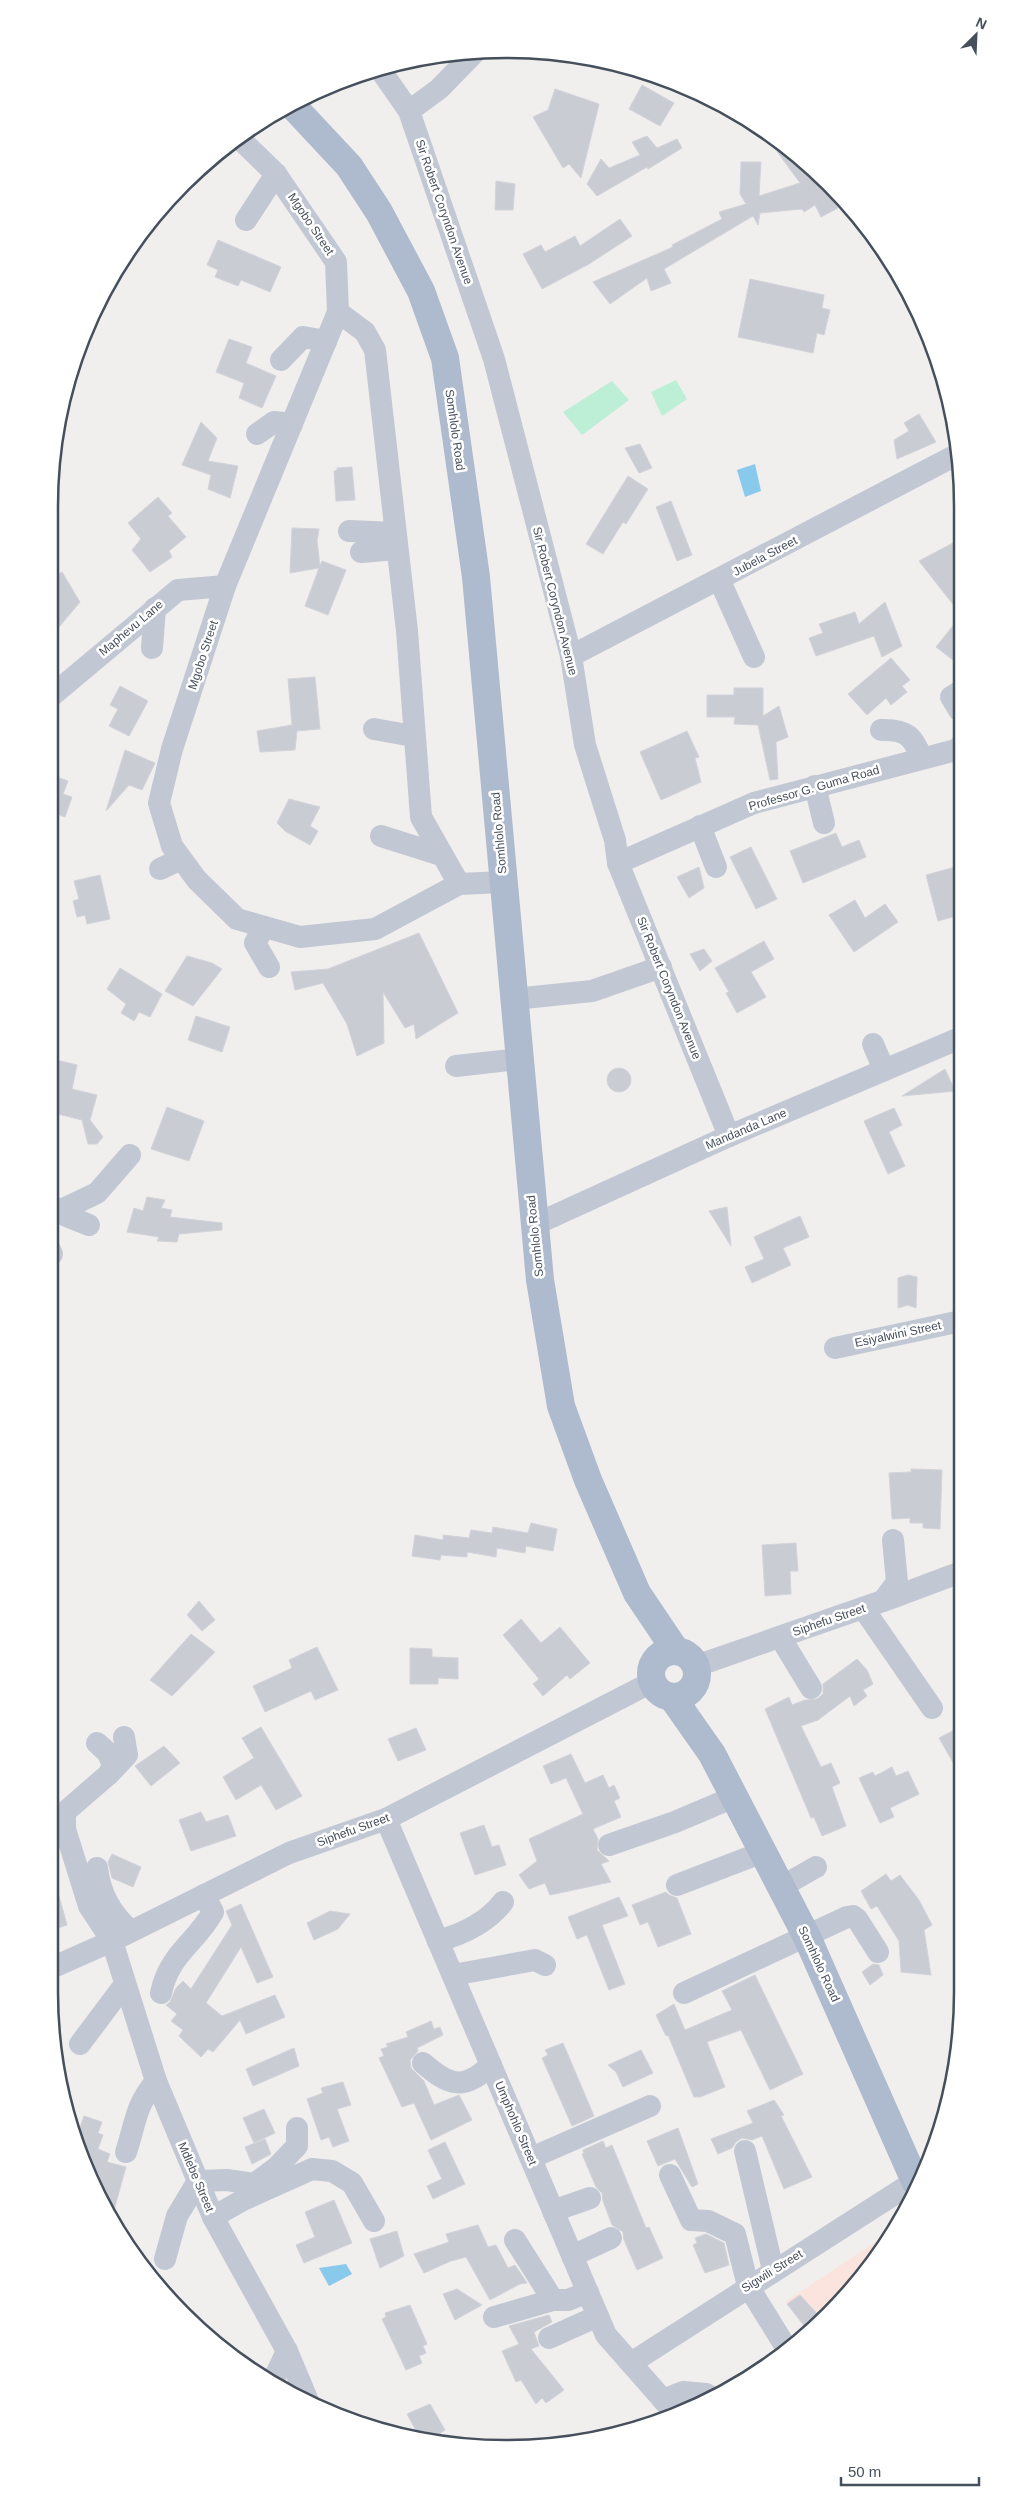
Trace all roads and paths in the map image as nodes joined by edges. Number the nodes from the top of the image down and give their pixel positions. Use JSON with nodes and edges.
{"nodes":[{"id":1,"x":468,"y":59,"type":"edge"},
{"id":2,"x":383,"y":75,"type":"edge"},
{"id":3,"x":297,"y":110,"type":"edge"},
{"id":4,"x":409,"y":111,"type":"junction"},
{"id":5,"x":244,"y":142,"type":"edge"},
{"id":6,"x":276,"y":174,"type":"junction"},
{"id":7,"x":246,"y":220,"type":"dead end"},
{"id":8,"x":338,"y":312,"type":"junction"},
{"id":9,"x":326,"y":341,"type":"junction"},
{"id":10,"x":281,"y":360,"type":"dead end"},
{"id":11,"x":292,"y":424,"type":"junction"},
{"id":12,"x":257,"y":434,"type":"dead end"},
{"id":13,"x":951,"y":458,"type":"edge"},
{"id":14,"x":349,"y":531,"type":"dead end"},
{"id":15,"x":396,"y":541,"type":"junction"},
{"id":16,"x":361,"y":552,"type":"dead end"},
{"id":17,"x":719,"y":580,"type":"junction"},
{"id":18,"x":225,"y":586,"type":"junction"},
{"id":19,"x":155,"y":608,"type":"junction"},
{"id":20,"x":152,"y":648,"type":"dead end"},
{"id":21,"x":571,"y":656,"type":"junction"},
{"id":22,"x":754,"y":656,"type":"dead end"},
{"id":23,"x":58,"y":690,"type":"edge"},
{"id":24,"x":374,"y":729,"type":"dead end"},
{"id":25,"x":880,"y":730,"type":"dead end"},
{"id":26,"x":413,"y":736,"type":"junction"},
{"id":27,"x":954,"y":750,"type":"edge"},
{"id":28,"x":922,"y":758,"type":"junction"},
{"id":29,"x":815,"y":786,"type":"junction"},
{"id":30,"x":824,"y":823,"type":"dead end"},
{"id":31,"x":700,"y":826,"type":"junction"},
{"id":32,"x":381,"y":836,"type":"dead end"},
{"id":33,"x":441,"y":855,"type":"junction"},
{"id":34,"x":181,"y":859,"type":"junction"},
{"id":35,"x":618,"y":863,"type":"junction"},
{"id":36,"x":716,"y":867,"type":"dead end"},
{"id":37,"x":160,"y":869,"type":"dead end"},
{"id":38,"x":504,"y":882,"type":"junction"},
{"id":39,"x":460,"y":884,"type":"junction"},
{"id":40,"x":264,"y":927,"type":"junction"},
{"id":41,"x":268,"y":967,"type":"dead end"},
{"id":42,"x":661,"y":967,"type":"junction"},
{"id":43,"x":514,"y":999,"type":"junction"},
{"id":44,"x":954,"y":1041,"type":"edge"},
{"id":45,"x":873,"y":1044,"type":"dead end"},
{"id":46,"x":519,"y":1059,"type":"junction"},
{"id":47,"x":456,"y":1066,"type":"dead end"},
{"id":48,"x":884,"y":1070,"type":"junction"},
{"id":49,"x":729,"y":1136,"type":"junction"},
{"id":50,"x":130,"y":1156,"type":"dead end"},
{"id":51,"x":58,"y":1205,"type":"edge"},
{"id":52,"x":58,"y":1210,"type":"edge"},
{"id":53,"x":89,"y":1225,"type":"dead end"},
{"id":54,"x":534,"y":1225,"type":"junction"},
{"id":55,"x":954,"y":1322,"type":"edge"},
{"id":56,"x":835,"y":1348,"type":"dead end"},
{"id":57,"x":893,"y":1540,"type":"dead end"},
{"id":58,"x":954,"y":1575,"type":"edge"},
{"id":59,"x":873,"y":1605,"type":"junction"},
{"id":60,"x":780,"y":1637,"type":"junction"},
{"id":61,"x":674,"y":1674,"type":"junction"},
{"id":62,"x":811,"y":1688,"type":"dead end"},
{"id":63,"x":932,"y":1708,"type":"dead end"},
{"id":64,"x":124,"y":1737,"type":"dead end"},
{"id":65,"x":97,"y":1743,"type":"dead end"},
{"id":66,"x":109,"y":1774,"type":"junction"},
{"id":67,"x":734,"y":1797,"type":"junction"},
{"id":68,"x":386,"y":1819,"type":"junction"},
{"id":69,"x":609,"y":1844,"type":"dead end"},
{"id":70,"x":763,"y":1852,"type":"junction"},
{"id":71,"x":816,"y":1867,"type":"dead end"},
{"id":72,"x":97,"y":1868,"type":"dead end"},
{"id":73,"x":677,"y":1885,"type":"dead end"},
{"id":74,"x":781,"y":1887,"type":"junction"},
{"id":75,"x":204,"y":1895,"type":"junction"},
{"id":76,"x":503,"y":1902,"type":"dead end"},
{"id":77,"x":121,"y":1936,"type":"junction"},
{"id":78,"x":807,"y":1937,"type":"junction"},
{"id":79,"x":438,"y":1941,"type":"junction"},
{"id":80,"x":878,"y":1952,"type":"dead end"},
{"id":81,"x":58,"y":1965,"type":"edge"},
{"id":82,"x":545,"y":1965,"type":"dead end"},
{"id":83,"x":452,"y":1975,"type":"junction"},
{"id":84,"x":125,"y":1984,"type":"junction"},
{"id":85,"x":161,"y":1993,"type":"dead end"},
{"id":86,"x":684,"y":1993,"type":"dead end"},
{"id":87,"x":80,"y":2044,"type":"dead end"},
{"id":88,"x":423,"y":2063,"type":"dead end"},
{"id":89,"x":491,"y":2065,"type":"junction"},
{"id":90,"x":156,"y":2081,"type":"junction"},
{"id":91,"x":650,"y":2106,"type":"dead end"},
{"id":92,"x":296,"y":2128,"type":"dead end"},
{"id":93,"x":745,"y":2151,"type":"dead end"},
{"id":94,"x":126,"y":2152,"type":"dead end"},
{"id":95,"x":530,"y":2158,"type":"junction"},
{"id":96,"x":670,"y":2174,"type":"dead end"},
{"id":97,"x":913,"y":2176,"type":"edge"},
{"id":98,"x":198,"y":2181,"type":"junction"},
{"id":99,"x":909,"y":2184,"type":"edge"},
{"id":100,"x":590,"y":2198,"type":"dead end"},
{"id":101,"x":553,"y":2211,"type":"junction"},
{"id":102,"x":213,"y":2217,"type":"junction"},
{"id":103,"x":374,"y":2221,"type":"dead end"},
{"id":104,"x":611,"y":2238,"type":"dead end"},
{"id":105,"x":515,"y":2240,"type":"dead end"},
{"id":106,"x":572,"y":2256,"type":"junction"},
{"id":107,"x":165,"y":2259,"type":"dead end"},
{"id":108,"x":773,"y":2270,"type":"junction"},
{"id":109,"x":748,"y":2286,"type":"junction"},
{"id":110,"x":588,"y":2292,"type":"junction"},
{"id":111,"x":553,"y":2300,"type":"junction"},
{"id":112,"x":598,"y":2316,"type":"junction"},
{"id":113,"x":494,"y":2317,"type":"dead end"},
{"id":114,"x":549,"y":2338,"type":"dead end"},
{"id":115,"x":783,"y":2343,"type":"edge"},
{"id":116,"x":287,"y":2351,"type":"junction"},
{"id":117,"x":630,"y":2363,"type":"junction"},
{"id":118,"x":275,"y":2376,"type":"edge"},
{"id":119,"x":304,"y":2391,"type":"edge"},
{"id":120,"x":702,"y":2394,"type":"edge"},
{"id":121,"x":668,"y":2405,"type":"edge"}],
"edges":[{"from":1,"to":4,"type":"street"},
{"from":2,"to":4,"type":"street","name":"Sir Robert Coryndon Avenue"},
{"from":3,"to":38,"type":"main road","name":"Somhlolo Road"},
{"from":4,"to":21,"type":"street","name":"Sir Robert Coryndon Avenue"},
{"from":5,"to":6,"type":"street","name":"Mgobo Street"},
{"from":6,"to":7,"type":"street"},
{"from":6,"to":8,"type":"street","name":"Mgobo Street"},
{"from":8,"to":9,"type":"street","name":"Mgobo Street"},
{"from":8,"to":15,"type":"street"},
{"from":9,"to":10,"type":"street"},
{"from":9,"to":11,"type":"street","name":"Mgobo Street"},
{"from":11,"to":12,"type":"street"},
{"from":11,"to":18,"type":"street","name":"Mgobo Street"},
{"from":13,"to":17,"type":"street","name":"Jubela Street"},
{"from":14,"to":15,"type":"street"},
{"from":15,"to":16,"type":"street"},
{"from":15,"to":26,"type":"street"},
{"from":17,"to":21,"type":"street","name":"Jubela Street"},
{"from":17,"to":22,"type":"street"},
{"from":18,"to":19,"type":"street","name":"Maphevu Lane"},
{"from":18,"to":34,"type":"street","name":"Mgobo Street"},
{"from":19,"to":20,"type":"street"},
{"from":19,"to":23,"type":"street","name":"Maphevu Lane"},
{"from":21,"to":35,"type":"street","name":"Sir Robert Coryndon Avenue"},
{"from":24,"to":26,"type":"street"},
{"from":25,"to":28,"type":"street"},
{"from":26,"to":33,"type":"street"},
{"from":27,"to":28,"type":"street","name":"Professor G. Guma Road"},
{"from":28,"to":29,"type":"street","name":"Professor G. Guma Road"},
{"from":29,"to":30,"type":"street"},
{"from":29,"to":31,"type":"street","name":"Professor G. Guma Road"},
{"from":31,"to":35,"type":"street","name":"Professor G. Guma Road"},
{"from":31,"to":36,"type":"street"},
{"from":32,"to":33,"type":"street"},
{"from":33,"to":39,"type":"street"},
{"from":34,"to":37,"type":"street"},
{"from":34,"to":40,"type":"street","name":"Mgobo Street"},
{"from":35,"to":42,"type":"street","name":"Sir Robert Coryndon Avenue"},
{"from":38,"to":39,"type":"street","name":"Mgobo Street"},
{"from":38,"to":43,"type":"main road","name":"Somhlolo Road"},
{"from":39,"to":40,"type":"street","name":"Mgobo Street"},
{"from":40,"to":41,"type":"street"},
{"from":42,"to":43,"type":"street"},
{"from":42,"to":49,"type":"street","name":"Sir Robert Coryndon Avenue"},
{"from":43,"to":46,"type":"main road","name":"Somhlolo Road"},
{"from":44,"to":48,"type":"street","name":"Mandanda Lane"},
{"from":45,"to":48,"type":"street"},
{"from":46,"to":47,"type":"street"},
{"from":46,"to":54,"type":"main road","name":"Somhlolo Road"},
{"from":48,"to":49,"type":"street","name":"Mandanda Lane"},
{"from":49,"to":54,"type":"street","name":"Mandanda Lane"},
{"from":50,"to":51,"type":"street"},
{"from":52,"to":53,"type":"street"},
{"from":54,"to":61,"type":"main road","name":"Somhlolo Road"},
{"from":55,"to":56,"type":"street","name":"Esiyalwini Street"},
{"from":57,"to":59,"type":"street"},
{"from":58,"to":59,"type":"street","name":"Siphefu Street"},
{"from":59,"to":60,"type":"street","name":"Siphefu Street"},
{"from":59,"to":63,"type":"street"},
{"from":60,"to":61,"type":"street","name":"Siphefu Street"},
{"from":60,"to":62,"type":"street"},
{"from":61,"to":67,"type":"main road","name":"Somhlolo Road"},
{"from":61,"to":68,"type":"street","name":"Siphefu Street"},
{"from":64,"to":66,"type":"street"},
{"from":65,"to":66,"type":"street"},
{"from":66,"to":77,"type":"street"},
{"from":67,"to":69,"type":"street"},
{"from":67,"to":70,"type":"main road","name":"Somhlolo Road"},
{"from":68,"to":75,"type":"street","name":"Siphefu Street"},
{"from":68,"to":79,"type":"street","name":"Umphohlo Street"},
{"from":70,"to":73,"type":"street"},
{"from":70,"to":74,"type":"main road","name":"Somhlolo Road"},
{"from":71,"to":74,"type":"street"},
{"from":72,"to":77,"type":"street"},
{"from":74,"to":78,"type":"main road","name":"Somhlolo Road"},
{"from":75,"to":77,"type":"street","name":"Siphefu Street"},
{"from":75,"to":85,"type":"street"},
{"from":76,"to":79,"type":"street"},
{"from":77,"to":81,"type":"street","name":"Siphefu Street"},
{"from":77,"to":84,"type":"street","name":"Mdlebe Street"},
{"from":78,"to":80,"type":"street"},
{"from":78,"to":86,"type":"street"},
{"from":78,"to":97,"type":"main road","name":"Somhlolo Road"},
{"from":79,"to":83,"type":"street","name":"Umphohlo Street"},
{"from":82,"to":83,"type":"street"},
{"from":83,"to":89,"type":"street","name":"Umphohlo Street"},
{"from":84,"to":87,"type":"street"},
{"from":84,"to":90,"type":"street","name":"Mdlebe Street"},
{"from":88,"to":89,"type":"street"},
{"from":89,"to":95,"type":"street","name":"Umphohlo Street"},
{"from":90,"to":94,"type":"street"},
{"from":90,"to":98,"type":"street","name":"Mdlebe Street"},
{"from":91,"to":95,"type":"street"},
{"from":92,"to":98,"type":"street"},
{"from":93,"to":108,"type":"street"},
{"from":95,"to":101,"type":"street","name":"Umphohlo Street"},
{"from":96,"to":109,"type":"street"},
{"from":98,"to":102,"type":"street","name":"Mdlebe Street"},
{"from":98,"to":107,"type":"street"},
{"from":99,"to":108,"type":"street","name":"Sigwili Street"},
{"from":100,"to":101,"type":"street"},
{"from":101,"to":106,"type":"street","name":"Umphohlo Street"},
{"from":102,"to":103,"type":"street"},
{"from":102,"to":116,"type":"street","name":"Mdlebe Street"},
{"from":104,"to":106,"type":"street"},
{"from":105,"to":111,"type":"street"},
{"from":106,"to":110,"type":"street","name":"Umphohlo Street"},
{"from":108,"to":109,"type":"street","name":"Sigwili Street"},
{"from":109,"to":115,"type":"street"},
{"from":109,"to":117,"type":"street","name":"Sigwili Street"},
{"from":110,"to":111,"type":"street"},
{"from":110,"to":112,"type":"street","name":"Umphohlo Street"},
{"from":111,"to":113,"type":"street"},
{"from":112,"to":114,"type":"street"},
{"from":112,"to":117,"type":"street","name":"Umphohlo Street"},
{"from":116,"to":118,"type":"street"},
{"from":116,"to":119,"type":"street","name":"Mdlebe Street"},
{"from":117,"to":121,"type":"street","name":"Umphohlo Street"},
{"from":120,"to":121,"type":"street"}]}
